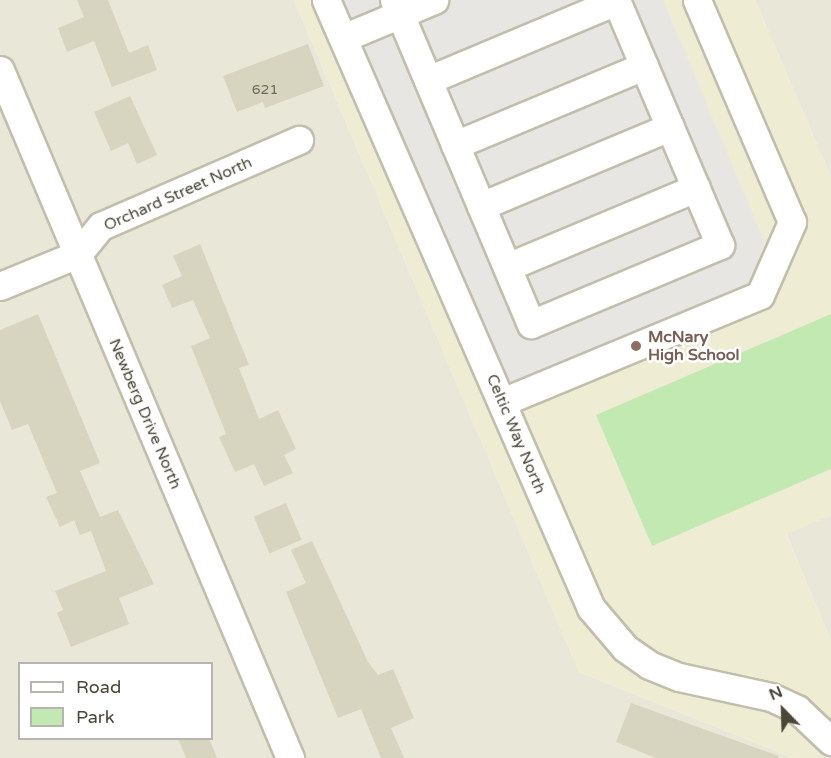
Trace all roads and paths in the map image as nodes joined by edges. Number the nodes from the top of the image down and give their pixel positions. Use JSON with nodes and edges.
{"nodes":[{"id":1,"x":326,"y":0,"type":"edge"},
{"id":2,"x":434,"y":0,"type":"edge"},
{"id":3,"x":616,"y":0,"type":"edge"},
{"id":4,"x":698,"y":0,"type":"edge"},
{"id":5,"x":397,"y":7,"type":"edge"},
{"id":6,"x":343,"y":38,"type":"junction"},
{"id":7,"x":644,"y":66,"type":"junction"},
{"id":8,"x":0,"y":70,"type":"edge"},
{"id":9,"x":428,"y":80,"type":"junction"},
{"id":10,"x":670,"y":126,"type":"junction"},
{"id":11,"x":299,"y":140,"type":"dead end"},
{"id":12,"x":455,"y":145,"type":"junction"},
{"id":13,"x":696,"y":188,"type":"junction"},
{"id":14,"x":481,"y":206,"type":"junction"},
{"id":15,"x":78,"y":254,"type":"junction"},
{"id":16,"x":507,"y":267,"type":"junction"},
{"id":17,"x":0,"y":286,"type":"edge"},
{"id":18,"x":502,"y":402,"type":"junction"},
{"id":19,"x":831,"y":741,"type":"edge"},
{"id":20,"x":290,"y":758,"type":"edge"}],
"edges":[{"from":1,"to":6,"type":"street","name":"Celtic Way North"},
{"from":2,"to":5,"type":"street"},
{"from":3,"to":7,"type":"street"},
{"from":3,"to":9,"type":"street"},
{"from":4,"to":18,"type":"street"},
{"from":5,"to":6,"type":"street"},
{"from":5,"to":9,"type":"street"},
{"from":6,"to":18,"type":"street","name":"Celtic Way North"},
{"from":7,"to":10,"type":"street"},
{"from":7,"to":12,"type":"street"},
{"from":8,"to":15,"type":"street","name":"Newberg Drive North"},
{"from":9,"to":12,"type":"street"},
{"from":10,"to":13,"type":"street"},
{"from":10,"to":14,"type":"street"},
{"from":11,"to":15,"type":"street","name":"Orchard Street North"},
{"from":12,"to":14,"type":"street"},
{"from":13,"to":16,"type":"street"},
{"from":13,"to":16,"type":"street"},
{"from":14,"to":16,"type":"street"},
{"from":15,"to":17,"type":"street","name":"Orchard Street North"},
{"from":15,"to":20,"type":"street","name":"Newberg Drive North"},
{"from":18,"to":19,"type":"street","name":"Celtic Way North"}]}
